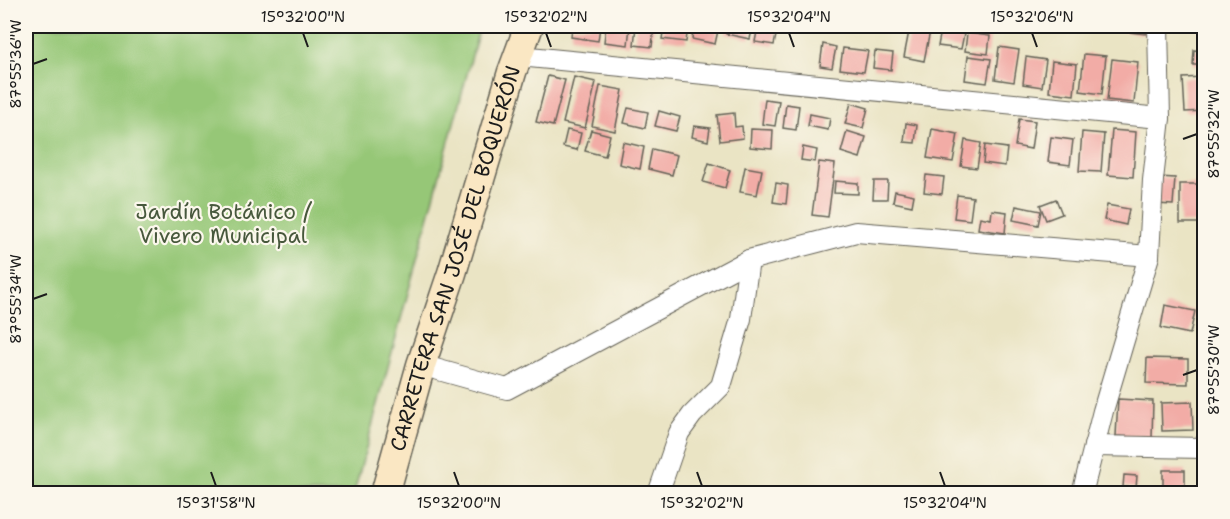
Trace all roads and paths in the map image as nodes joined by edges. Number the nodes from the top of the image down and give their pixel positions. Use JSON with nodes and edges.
{"nodes":[{"id":1,"x":529,"y":26,"type":"edge"},
{"id":2,"x":1158,"y":26,"type":"edge"},
{"id":3,"x":519,"y":56,"type":"junction"},
{"id":4,"x":1160,"y":118,"type":"junction"},
{"id":5,"x":1149,"y":256,"type":"junction"},
{"id":6,"x":749,"y":260,"type":"junction"},
{"id":7,"x":421,"y":365,"type":"junction"},
{"id":8,"x":1094,"y":446,"type":"junction"},
{"id":9,"x":1204,"y":448,"type":"edge"},
{"id":10,"x":385,"y":494,"type":"edge"},
{"id":11,"x":657,"y":494,"type":"edge"},
{"id":12,"x":1082,"y":494,"type":"edge"}],
"edges":[{"from":1,"to":3,"type":"street","name":"CARRETERA SAN JOSÉ DEL BOQUERÓN"},
{"from":2,"to":4,"type":"street"},
{"from":3,"to":4,"type":"street"},
{"from":3,"to":7,"type":"street","name":"CARRETERA SAN JOSÉ DEL BOQUERÓN"},
{"from":4,"to":5,"type":"street"},
{"from":5,"to":6,"type":"street"},
{"from":5,"to":8,"type":"street"},
{"from":6,"to":7,"type":"street"},
{"from":6,"to":11,"type":"street"},
{"from":7,"to":10,"type":"street","name":"CARRETERA SAN JOSÉ DEL BOQUERÓN"},
{"from":8,"to":9,"type":"street"},
{"from":8,"to":12,"type":"street"}]}
